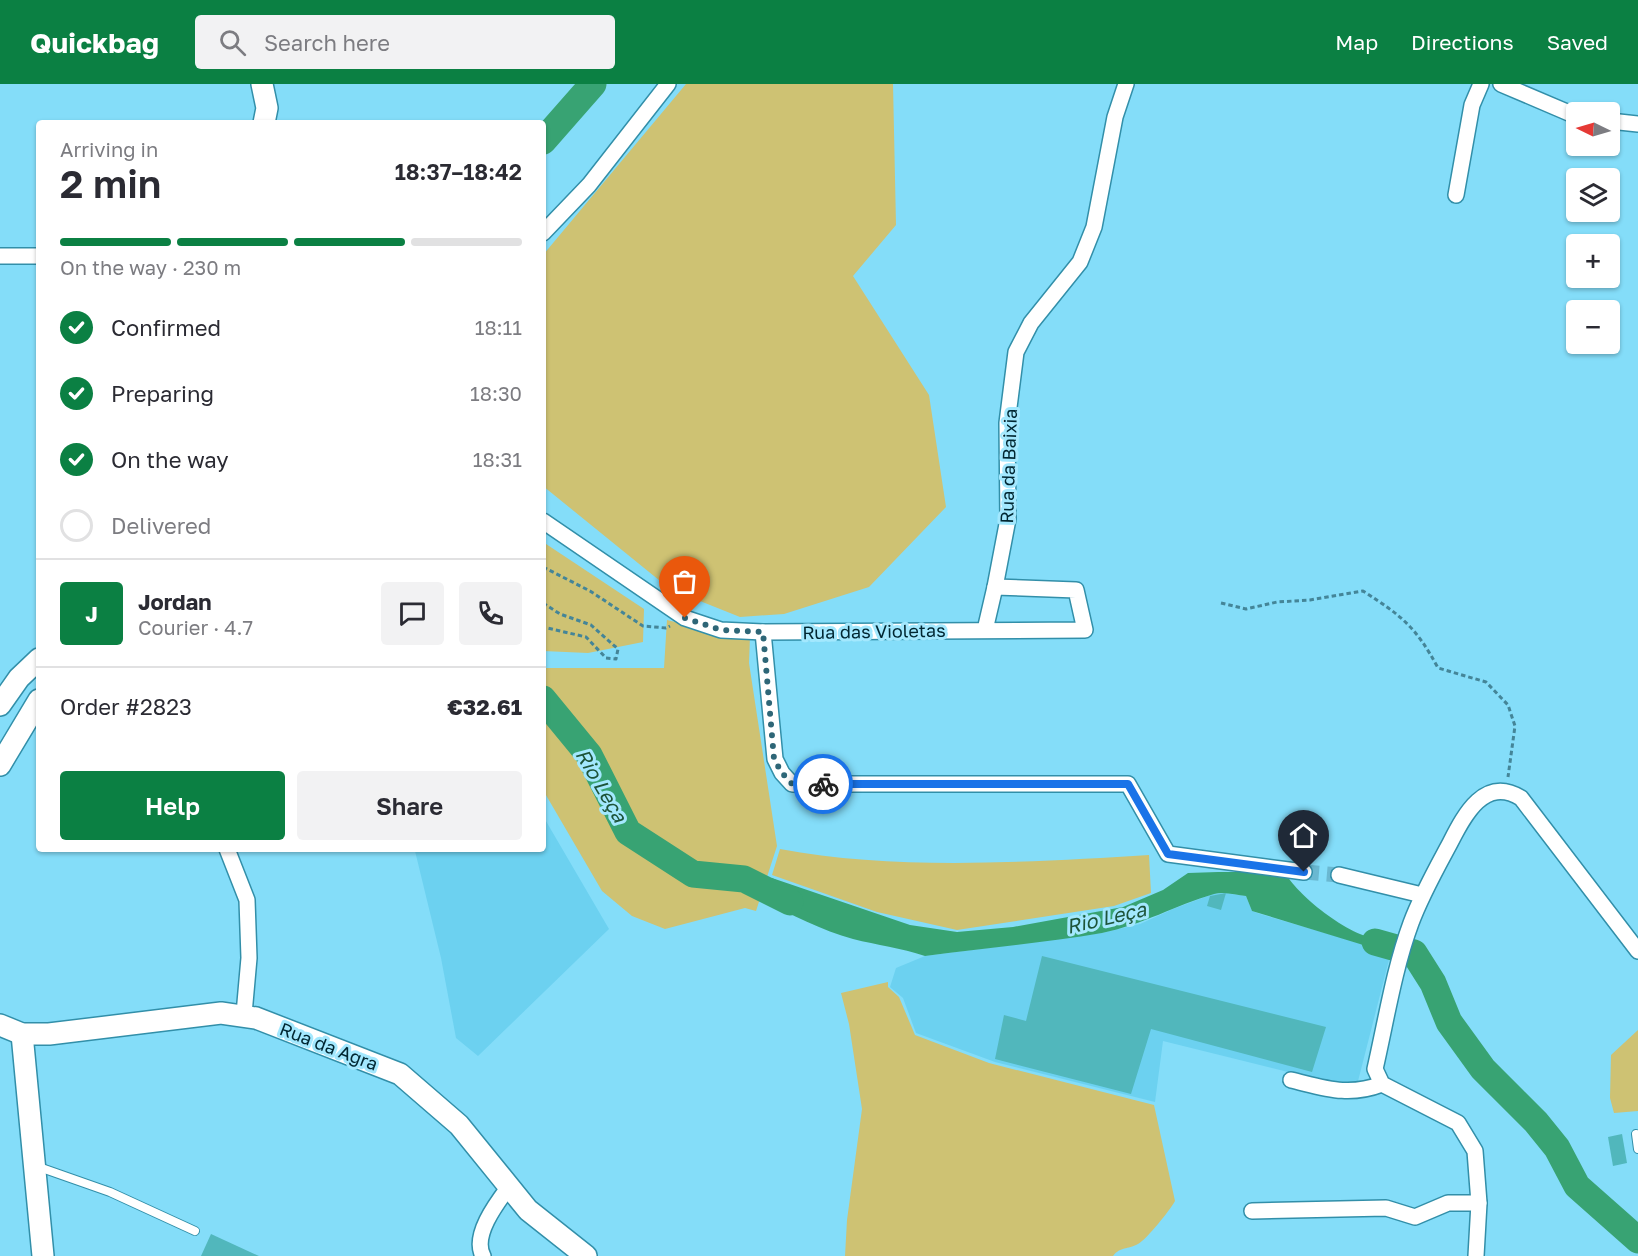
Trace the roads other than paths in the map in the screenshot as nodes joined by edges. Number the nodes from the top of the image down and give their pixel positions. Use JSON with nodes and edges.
{"nodes":[{"id":1,"x":262,"y":84,"type":"edge"},
{"id":2,"x":668,"y":84,"type":"edge"},
{"id":3,"x":1126,"y":84,"type":"edge"},
{"id":4,"x":1481,"y":84,"type":"edge"},
{"id":5,"x":1501,"y":84,"type":"edge"},
{"id":6,"x":1566,"y":112,"type":"edge"},
{"id":7,"x":265,"y":120,"type":"edge"},
{"id":8,"x":1620,"y":122,"type":"edge"},
{"id":9,"x":1638,"y":124,"type":"edge"},
{"id":10,"x":1456,"y":195,"type":"dead end"},
{"id":11,"x":546,"y":230,"type":"edge"},
{"id":12,"x":0,"y":256,"type":"edge"},
{"id":13,"x":36,"y":256,"type":"edge"},
{"id":14,"x":546,"y":523,"type":"edge"},
{"id":15,"x":995,"y":587,"type":"junction"},
{"id":16,"x":985,"y":630,"type":"junction"},
{"id":17,"x":763,"y":632,"type":"junction"},
{"id":18,"x":36,"y":662,"type":"edge"},
{"id":19,"x":0,"y":705,"type":"edge"},
{"id":20,"x":36,"y":705,"type":"edge"},
{"id":21,"x":0,"y":765,"type":"edge"},
{"id":22,"x":228,"y":852,"type":"edge"},
{"id":23,"x":1304,"y":872,"type":"tunnel mouth"},
{"id":24,"x":1339,"y":875,"type":"tunnel mouth"},
{"id":25,"x":1422,"y":895,"type":"junction"},
{"id":26,"x":1638,"y":951,"type":"edge"},
{"id":27,"x":244,"y":1014,"type":"junction"},
{"id":28,"x":0,"y":1025,"type":"edge"},
{"id":29,"x":22,"y":1034,"type":"junction"},
{"id":30,"x":1291,"y":1080,"type":"dead end"},
{"id":31,"x":1382,"y":1084,"type":"junction"},
{"id":32,"x":1636,"y":1134,"type":"dead end"},
{"id":33,"x":1638,"y":1149,"type":"edge"},
{"id":34,"x":34,"y":1166,"type":"junction"},
{"id":35,"x":508,"y":1188,"type":"junction"},
{"id":36,"x":1479,"y":1203,"type":"junction"},
{"id":37,"x":1252,"y":1211,"type":"dead end"},
{"id":38,"x":195,"y":1231,"type":"dead end"},
{"id":39,"x":43,"y":1256,"type":"edge"},
{"id":40,"x":483,"y":1256,"type":"edge"},
{"id":41,"x":586,"y":1256,"type":"edge"},
{"id":42,"x":1476,"y":1256,"type":"edge"}],
"edges":[{"from":1,"to":7,"type":"main road"},
{"from":2,"to":11,"type":"street"},
{"from":3,"to":15,"type":"street","name":"Rua da Baixia"},
{"from":4,"to":10,"type":"street"},
{"from":5,"to":6,"type":"street"},
{"from":8,"to":9,"type":"street"},
{"from":12,"to":13,"type":"street"},
{"from":14,"to":17,"type":"street","name":"Rua das Violetas"},
{"from":15,"to":16,"type":"street","name":"Rua da Baixia"},
{"from":15,"to":16,"type":"street","name":"Rua das Violetas"},
{"from":16,"to":17,"type":"street","name":"Rua das Violetas"},
{"from":17,"to":23,"type":"street"},
{"from":18,"to":19,"type":"main road"},
{"from":20,"to":21,"type":"main road"},
{"from":22,"to":27,"type":"street"},
{"from":24,"to":25,"type":"street"},
{"from":25,"to":26,"type":"street"},
{"from":25,"to":31,"type":"street"},
{"from":27,"to":29,"type":"main road","name":"Rua da Agra"},
{"from":27,"to":35,"type":"main road","name":"Rua da Agra"},
{"from":28,"to":29,"type":"main road","name":"Rua da Agra"},
{"from":29,"to":34,"type":"main road"},
{"from":30,"to":31,"type":"street"},
{"from":31,"to":36,"type":"street"},
{"from":32,"to":33,"type":"lane"},
{"from":34,"to":38,"type":"lane"},
{"from":34,"to":39,"type":"main road"},
{"from":35,"to":40,"type":"street"},
{"from":35,"to":41,"type":"main road","name":"Rua da Agra"},
{"from":36,"to":37,"type":"street"},
{"from":36,"to":42,"type":"street"}]}
